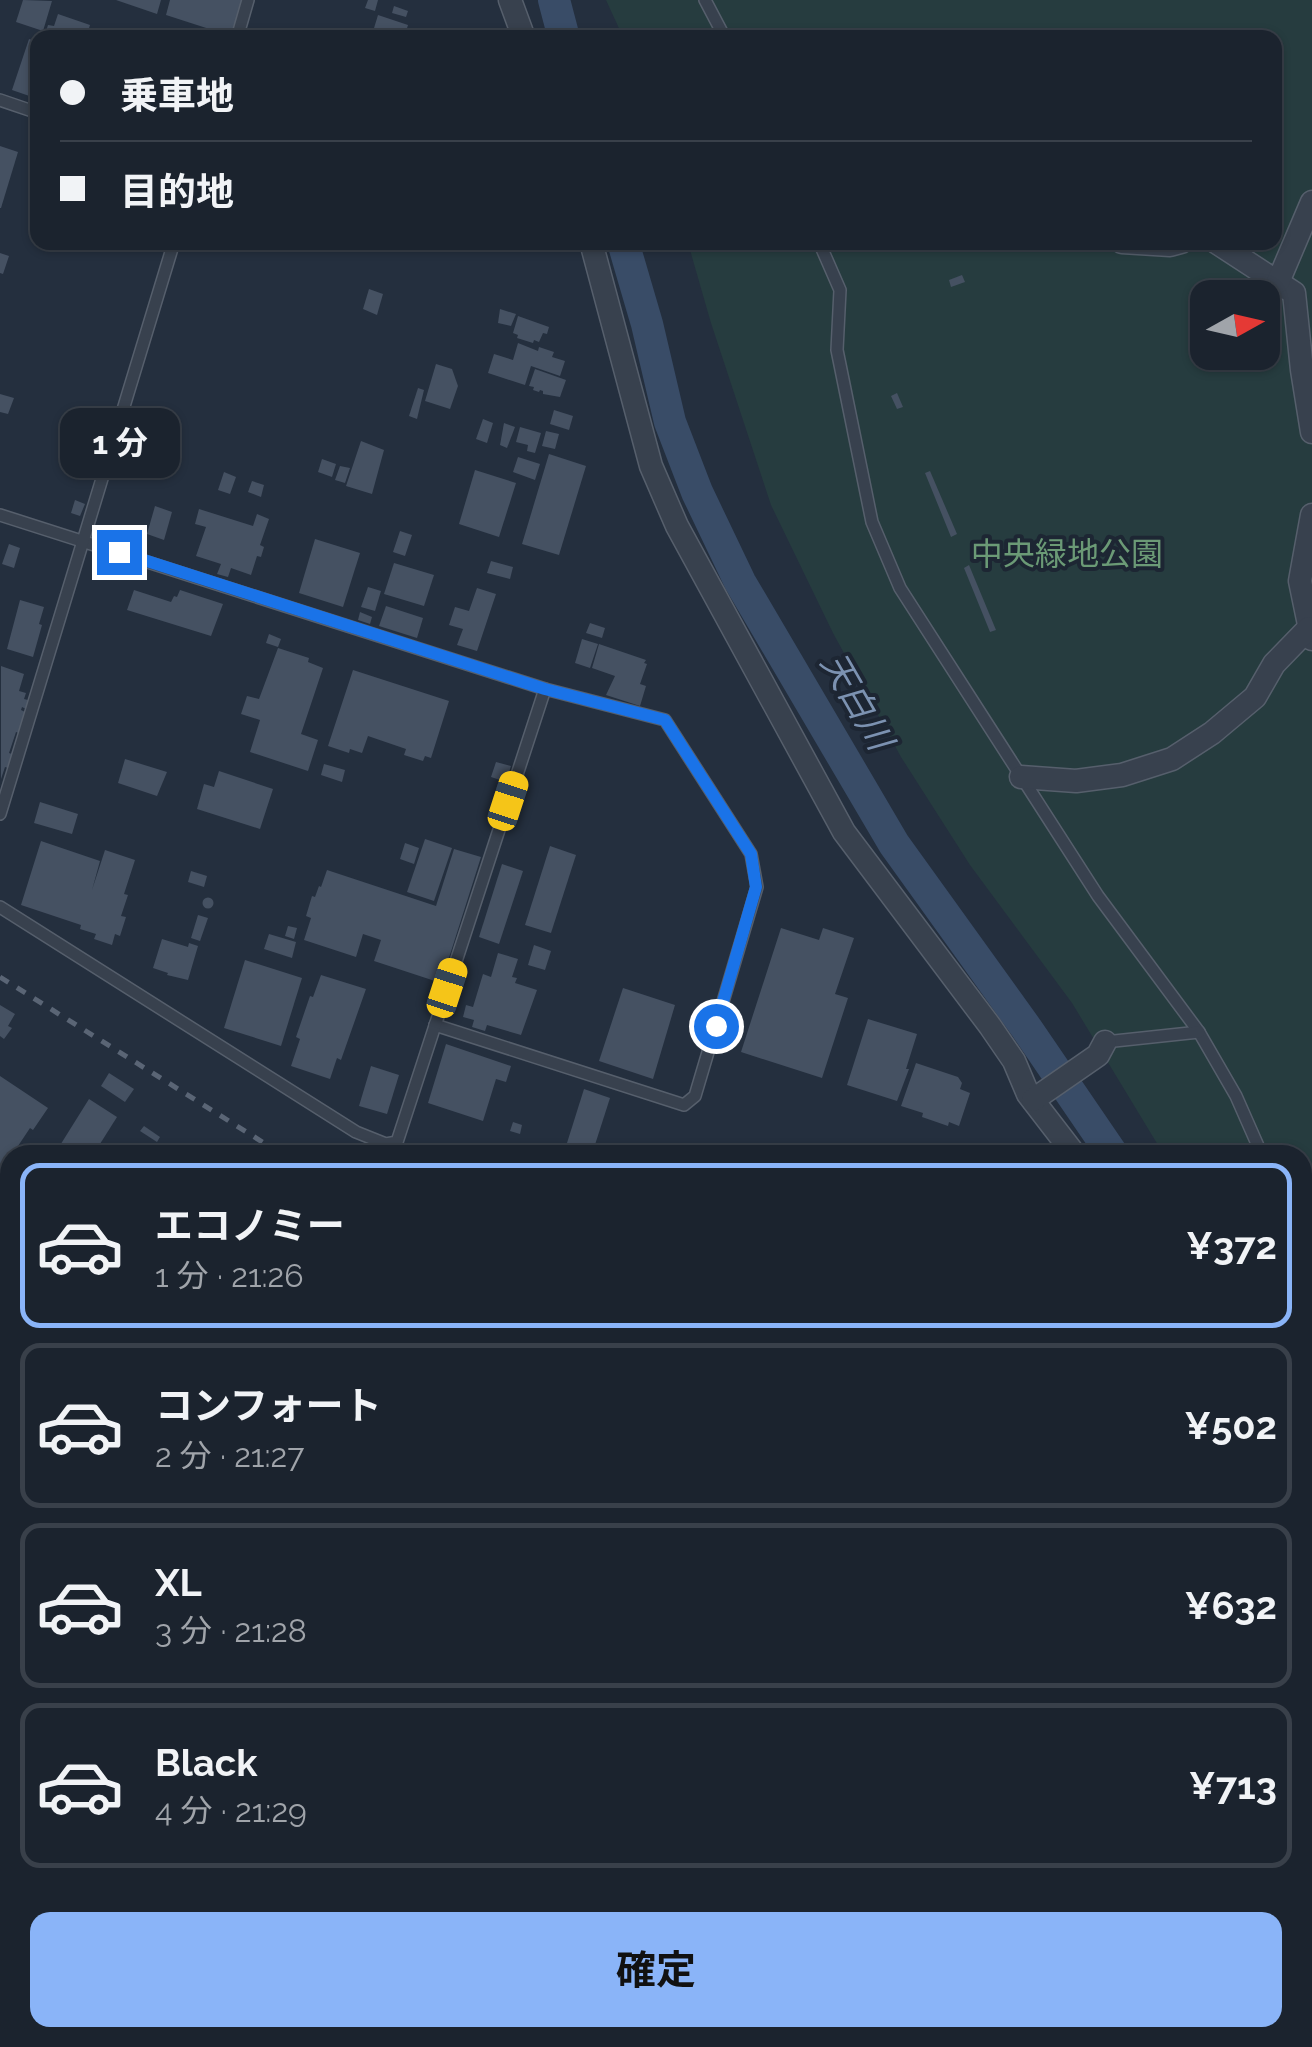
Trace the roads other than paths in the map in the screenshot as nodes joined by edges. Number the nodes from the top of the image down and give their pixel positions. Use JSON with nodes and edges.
{"nodes":[{"id":1,"x":248,"y":0,"type":"edge"},
{"id":2,"x":510,"y":0,"type":"edge"},
{"id":3,"x":705,"y":0,"type":"edge"},
{"id":4,"x":239,"y":30,"type":"edge"},
{"id":5,"x":521,"y":30,"type":"edge"},
{"id":6,"x":722,"y":30,"type":"edge"},
{"id":7,"x":0,"y":100,"type":"edge"},
{"id":8,"x":30,"y":110,"type":"edge"},
{"id":9,"x":1312,"y":202,"type":"edge"},
{"id":10,"x":172,"y":250,"type":"edge"},
{"id":11,"x":592,"y":250,"type":"edge"},
{"id":12,"x":822,"y":250,"type":"edge"},
{"id":13,"x":1228,"y":250,"type":"edge"},
{"id":14,"x":1275,"y":280,"type":"edge"},
{"id":15,"x":1279,"y":280,"type":"edge"},
{"id":16,"x":1280,"y":283,"type":"edge"},
{"id":17,"x":1312,"y":432,"type":"edge"},
{"id":18,"x":1312,"y":515,"type":"edge"},
{"id":19,"x":0,"y":516,"type":"edge"},
{"id":20,"x":83,"y":541,"type":"junction"},
{"id":21,"x":1310,"y":634,"type":"edge"},
{"id":22,"x":545,"y":689,"type":"junction"},
{"id":23,"x":1021,"y":777,"type":"junction"},
{"id":24,"x":0,"y":814,"type":"edge"},
{"id":25,"x":0,"y":907,"type":"edge"},
{"id":26,"x":435,"y":1025,"type":"junction"},
{"id":27,"x":1199,"y":1032,"type":"junction"},
{"id":28,"x":1101,"y":1048,"type":"joint"},
{"id":29,"x":1037,"y":1097,"type":"junction"},
{"id":30,"x":1068,"y":1145,"type":"edge"},
{"id":31,"x":1258,"y":1145,"type":"edge"}],
"edges":[{"from":1,"to":4,"type":"lane"},
{"from":2,"to":5,"type":"street"},
{"from":3,"to":6,"type":"lane"},
{"from":7,"to":8,"type":"lane"},
{"from":9,"to":15,"type":"street"},
{"from":10,"to":20,"type":"lane"},
{"from":11,"to":29,"type":"street"},
{"from":12,"to":23,"type":"lane"},
{"from":13,"to":14,"type":"street"},
{"from":16,"to":17,"type":"street"},
{"from":18,"to":21,"type":"street"},
{"from":19,"to":20,"type":"lane"},
{"from":20,"to":22,"type":"lane"},
{"from":20,"to":24,"type":"lane"},
{"from":21,"to":23,"type":"street"},
{"from":22,"to":26,"type":"lane"},
{"from":22,"to":26,"type":"lane"},
{"from":23,"to":27,"type":"lane"},
{"from":25,"to":26,"type":"lane"},
{"from":27,"to":28,"type":"lane"},
{"from":27,"to":31,"type":"lane"},
{"from":28,"to":29,"type":"street"},
{"from":29,"to":30,"type":"street"}]}
